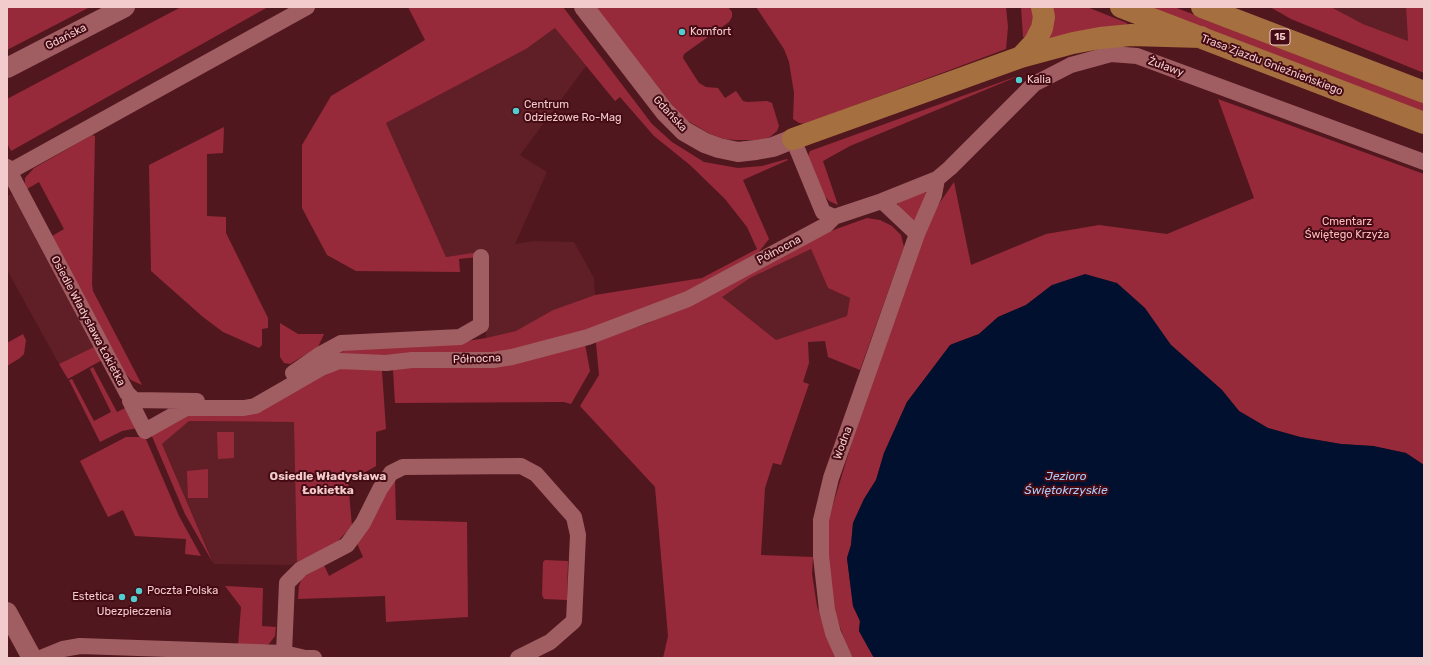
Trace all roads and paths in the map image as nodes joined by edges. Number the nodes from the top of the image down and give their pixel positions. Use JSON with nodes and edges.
{"nodes":[{"id":1,"x":125,"y":7,"type":"edge"},
{"id":2,"x":307,"y":7,"type":"edge"},
{"id":3,"x":584,"y":7,"type":"edge"},
{"id":4,"x":1042,"y":7,"type":"edge"},
{"id":5,"x":1121,"y":7,"type":"edge"},
{"id":6,"x":1202,"y":7,"type":"edge"},
{"id":7,"x":1246,"y":7,"type":"edge"},
{"id":8,"x":1201,"y":38,"type":"junction"},
{"id":9,"x":1021,"y":57,"type":"junction"},
{"id":10,"x":1358,"y":67,"type":"junction"},
{"id":11,"x":7,"y":68,"type":"edge"},
{"id":12,"x":1424,"y":92,"type":"edge"},
{"id":13,"x":1424,"y":123,"type":"edge"},
{"id":14,"x":794,"y":140,"type":"junction"},
{"id":15,"x":1424,"y":162,"type":"edge"},
{"id":16,"x":8,"y":171,"type":"edge"},
{"id":17,"x":937,"y":179,"type":"junction"},
{"id":18,"x":882,"y":201,"type":"junction"},
{"id":19,"x":834,"y":217,"type":"junction"},
{"id":20,"x":917,"y":234,"type":"junction"},
{"id":21,"x":480,"y":257,"type":"dead end"},
{"id":22,"x":131,"y":397,"type":"junction"},
{"id":23,"x":7,"y":612,"type":"edge"},
{"id":24,"x":83,"y":652,"type":"edge"},
{"id":25,"x":284,"y":653,"type":"junction"},
{"id":26,"x":31,"y":657,"type":"edge"},
{"id":27,"x":305,"y":658,"type":"edge"},
{"id":28,"x":314,"y":658,"type":"edge"},
{"id":29,"x":518,"y":658,"type":"edge"},
{"id":30,"x":844,"y":658,"type":"edge"}],
"edges":[{"from":1,"to":11,"type":"street","name":"Gdańska"},
{"from":2,"to":16,"type":"street","name":"Osiedle Władysława Łokietka"},
{"from":3,"to":14,"type":"street","name":"Gdańska"},
{"from":4,"to":9,"type":"main road"},
{"from":5,"to":8,"type":"main road","name":"Trasa Zjazdu Gnieźnieńskiego"},
{"from":6,"to":10,"type":"main road","number":"15"},
{"from":7,"to":10,"type":"main road"},
{"from":8,"to":9,"type":"main road"},
{"from":8,"to":13,"type":"main road","name":"Trasa Zjazdu Gnieźnieńskiego"},
{"from":9,"to":14,"type":"main road"},
{"from":10,"to":12,"type":"main road","number":"15"},
{"from":14,"to":19,"type":"street"},
{"from":15,"to":17,"type":"street","name":"Żuławy"},
{"from":16,"to":22,"type":"street","name":"Osiedle Władysława Łokietka"},
{"from":17,"to":18,"type":"street","name":"Żuławy"},
{"from":17,"to":20,"type":"street","name":"Wodna"},
{"from":18,"to":19,"type":"street","name":"Żuławy"},
{"from":18,"to":20,"type":"street"},
{"from":19,"to":22,"type":"street","name":"Północna"},
{"from":20,"to":30,"type":"street","name":"Wodna"},
{"from":21,"to":22,"type":"street","name":"Osiedle Władysława Łokietka"},
{"from":23,"to":26,"type":"street"},
{"from":24,"to":25,"type":"street"},
{"from":24,"to":26,"type":"street"},
{"from":25,"to":27,"type":"street"},
{"from":25,"to":29,"type":"street"},
{"from":27,"to":28,"type":"street"}]}
